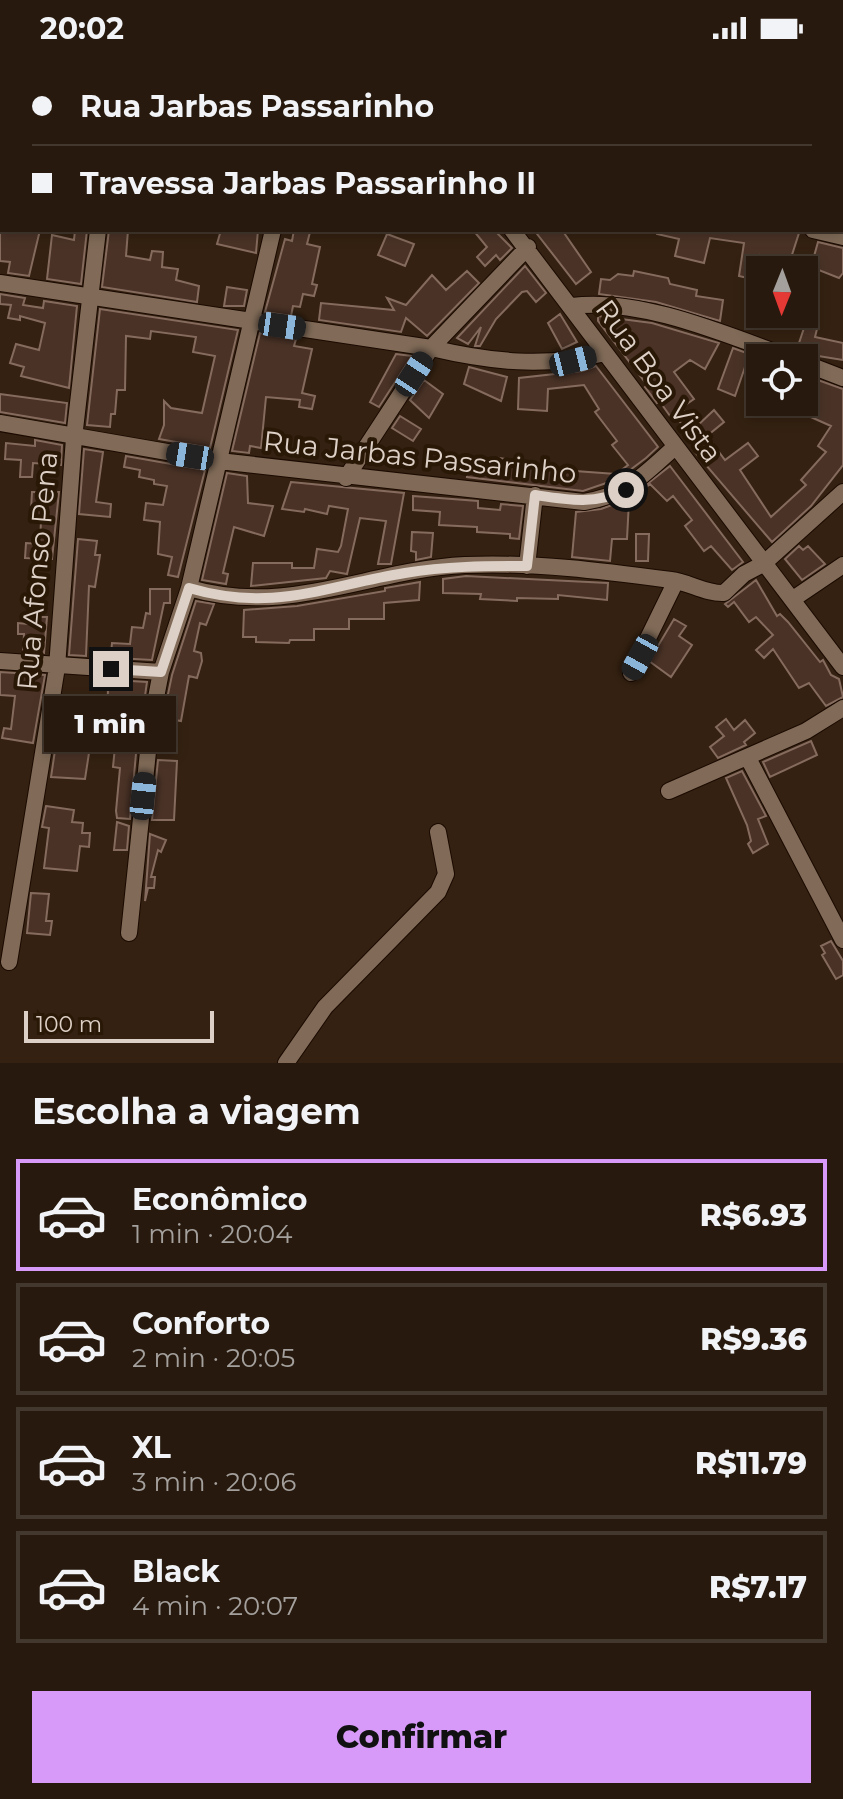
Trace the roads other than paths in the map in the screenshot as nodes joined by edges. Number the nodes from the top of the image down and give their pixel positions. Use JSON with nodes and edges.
{"nodes":[{"id":1,"x":98,"y":232,"type":"edge"},
{"id":2,"x":273,"y":232,"type":"edge"},
{"id":3,"x":514,"y":232,"type":"edge"},
{"id":4,"x":822,"y":232,"type":"edge"},
{"id":5,"x":843,"y":237,"type":"edge"},
{"id":6,"x":528,"y":247,"type":"junction"},
{"id":7,"x":0,"y":283,"type":"edge"},
{"id":8,"x":92,"y":295,"type":"junction"},
{"id":9,"x":572,"y":306,"type":"junction"},
{"id":10,"x":253,"y":322,"type":"junction"},
{"id":11,"x":753,"y":344,"type":"edge"},
{"id":12,"x":431,"y":348,"type":"junction"},
{"id":13,"x":605,"y":353,"type":"junction"},
{"id":14,"x":818,"y":368,"type":"edge"},
{"id":15,"x":843,"y":378,"type":"edge"},
{"id":16,"x":0,"y":423,"type":"edge"},
{"id":17,"x":74,"y":438,"type":"junction"},
{"id":18,"x":675,"y":447,"type":"junction"},
{"id":19,"x":219,"y":461,"type":"junction"},
{"id":20,"x":346,"y":478,"type":"junction"},
{"id":21,"x":843,"y":492,"type":"edge"},
{"id":22,"x":535,"y":495,"type":"junction"},
{"id":23,"x":763,"y":564,"type":"junction"},
{"id":24,"x":843,"y":565,"type":"edge"},
{"id":25,"x":527,"y":566,"type":"junction"},
{"id":26,"x":676,"y":581,"type":"junction"},
{"id":27,"x":189,"y":588,"type":"junction"},
{"id":28,"x":793,"y":599,"type":"junction"},
{"id":29,"x":0,"y":661,"type":"edge"},
{"id":30,"x":57,"y":667,"type":"junction"},
{"id":31,"x":843,"y":667,"type":"edge"},
{"id":32,"x":161,"y":672,"type":"junction"},
{"id":33,"x":631,"y":673,"type":"dead end"},
{"id":34,"x":843,"y":708,"type":"edge"},
{"id":35,"x":748,"y":758,"type":"junction"},
{"id":36,"x":669,"y":791,"type":"dead end"},
{"id":37,"x":438,"y":832,"type":"dead end"},
{"id":38,"x":129,"y":933,"type":"dead end"},
{"id":39,"x":843,"y":940,"type":"edge"},
{"id":40,"x":9,"y":962,"type":"dead end"},
{"id":41,"x":286,"y":1063,"type":"edge"}],
"edges":[{"from":1,"to":8,"type":"street","name":"Rua Afonso Pena"},
{"from":2,"to":10,"type":"street"},
{"from":3,"to":6,"type":"street","name":"Rua Boa Vista"},
{"from":4,"to":5,"type":"street"},
{"from":6,"to":9,"type":"street","name":"Rua Boa Vista"},
{"from":6,"to":12,"type":"street"},
{"from":7,"to":8,"type":"street"},
{"from":8,"to":10,"type":"street"},
{"from":8,"to":17,"type":"street","name":"Rua Afonso Pena"},
{"from":9,"to":11,"type":"street"},
{"from":9,"to":13,"type":"street","name":"Rua Boa Vista"},
{"from":10,"to":12,"type":"street"},
{"from":10,"to":19,"type":"street"},
{"from":12,"to":13,"type":"street"},
{"from":12,"to":20,"type":"street"},
{"from":13,"to":18,"type":"street","name":"Rua Boa Vista"},
{"from":14,"to":15,"type":"street"},
{"from":16,"to":17,"type":"street","name":"Rua Jarbas Passarinho"},
{"from":17,"to":19,"type":"street","name":"Rua Jarbas Passarinho"},
{"from":17,"to":30,"type":"street","name":"Rua Afonso Pena"},
{"from":18,"to":22,"type":"street","name":"Rua Jarbas Passarinho"},
{"from":18,"to":23,"type":"street","name":"Rua Boa Vista"},
{"from":19,"to":20,"type":"street","name":"Rua Jarbas Passarinho"},
{"from":19,"to":27,"type":"street"},
{"from":20,"to":22,"type":"street","name":"Rua Jarbas Passarinho"},
{"from":21,"to":23,"type":"street"},
{"from":22,"to":25,"type":"street"},
{"from":23,"to":26,"type":"street"},
{"from":23,"to":28,"type":"street","name":"Rua Boa Vista"},
{"from":24,"to":28,"type":"street"},
{"from":25,"to":26,"type":"street"},
{"from":25,"to":27,"type":"street"},
{"from":26,"to":33,"type":"street"},
{"from":27,"to":32,"type":"street"},
{"from":28,"to":31,"type":"street","name":"Rua Boa Vista"},
{"from":29,"to":30,"type":"street"},
{"from":30,"to":32,"type":"street"},
{"from":30,"to":40,"type":"street","name":"Rua Afonso Pena"},
{"from":32,"to":38,"type":"street"},
{"from":34,"to":35,"type":"street"},
{"from":35,"to":36,"type":"street"},
{"from":35,"to":39,"type":"street"},
{"from":37,"to":41,"type":"street"}]}
